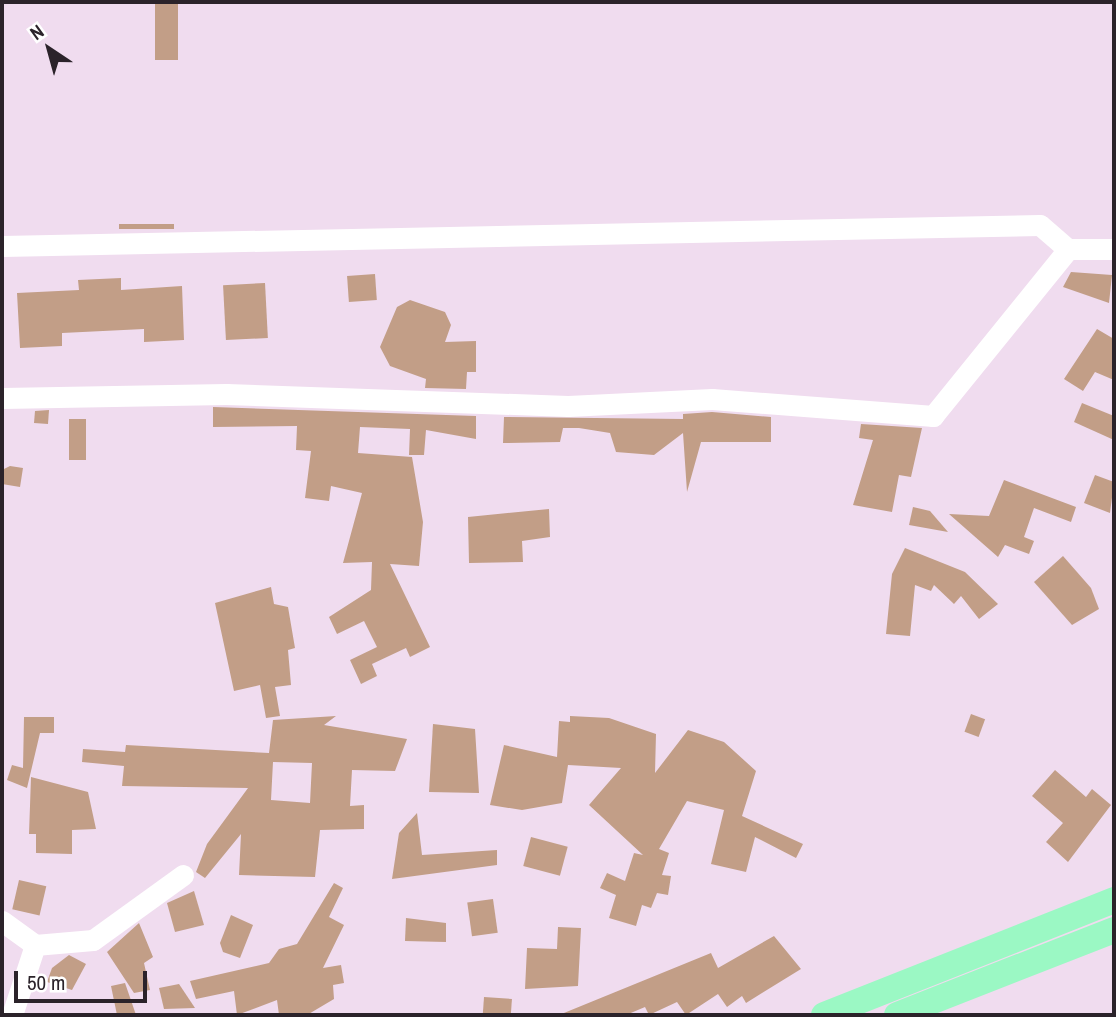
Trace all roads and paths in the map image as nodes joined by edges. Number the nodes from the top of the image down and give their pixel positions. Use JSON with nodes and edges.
{"nodes":[{"id":1,"x":2,"y":246,"type":"edge"},
{"id":2,"x":1068,"y":249,"type":"junction"},
{"id":3,"x":1114,"y":249,"type":"edge"},
{"id":4,"x":2,"y":398,"type":"edge"},
{"id":5,"x":183,"y":875,"type":"dead end"},
{"id":6,"x":1114,"y":900,"type":"edge"},
{"id":7,"x":2,"y":921,"type":"edge"},
{"id":8,"x":1114,"y":930,"type":"edge"},
{"id":9,"x":35,"y":945,"type":"junction"},
{"id":10,"x":12,"y":1015,"type":"edge"},
{"id":11,"x":824,"y":1015,"type":"edge"},
{"id":12,"x":897,"y":1015,"type":"edge"}],
"edges":[{"from":1,"to":2,"type":"street"},
{"from":2,"to":3,"type":"street"},
{"from":2,"to":4,"type":"street"},
{"from":5,"to":9,"type":"street"},
{"from":6,"to":11,"type":"main road"},
{"from":7,"to":9,"type":"street"},
{"from":8,"to":12,"type":"main road"},
{"from":9,"to":10,"type":"street"}]}
